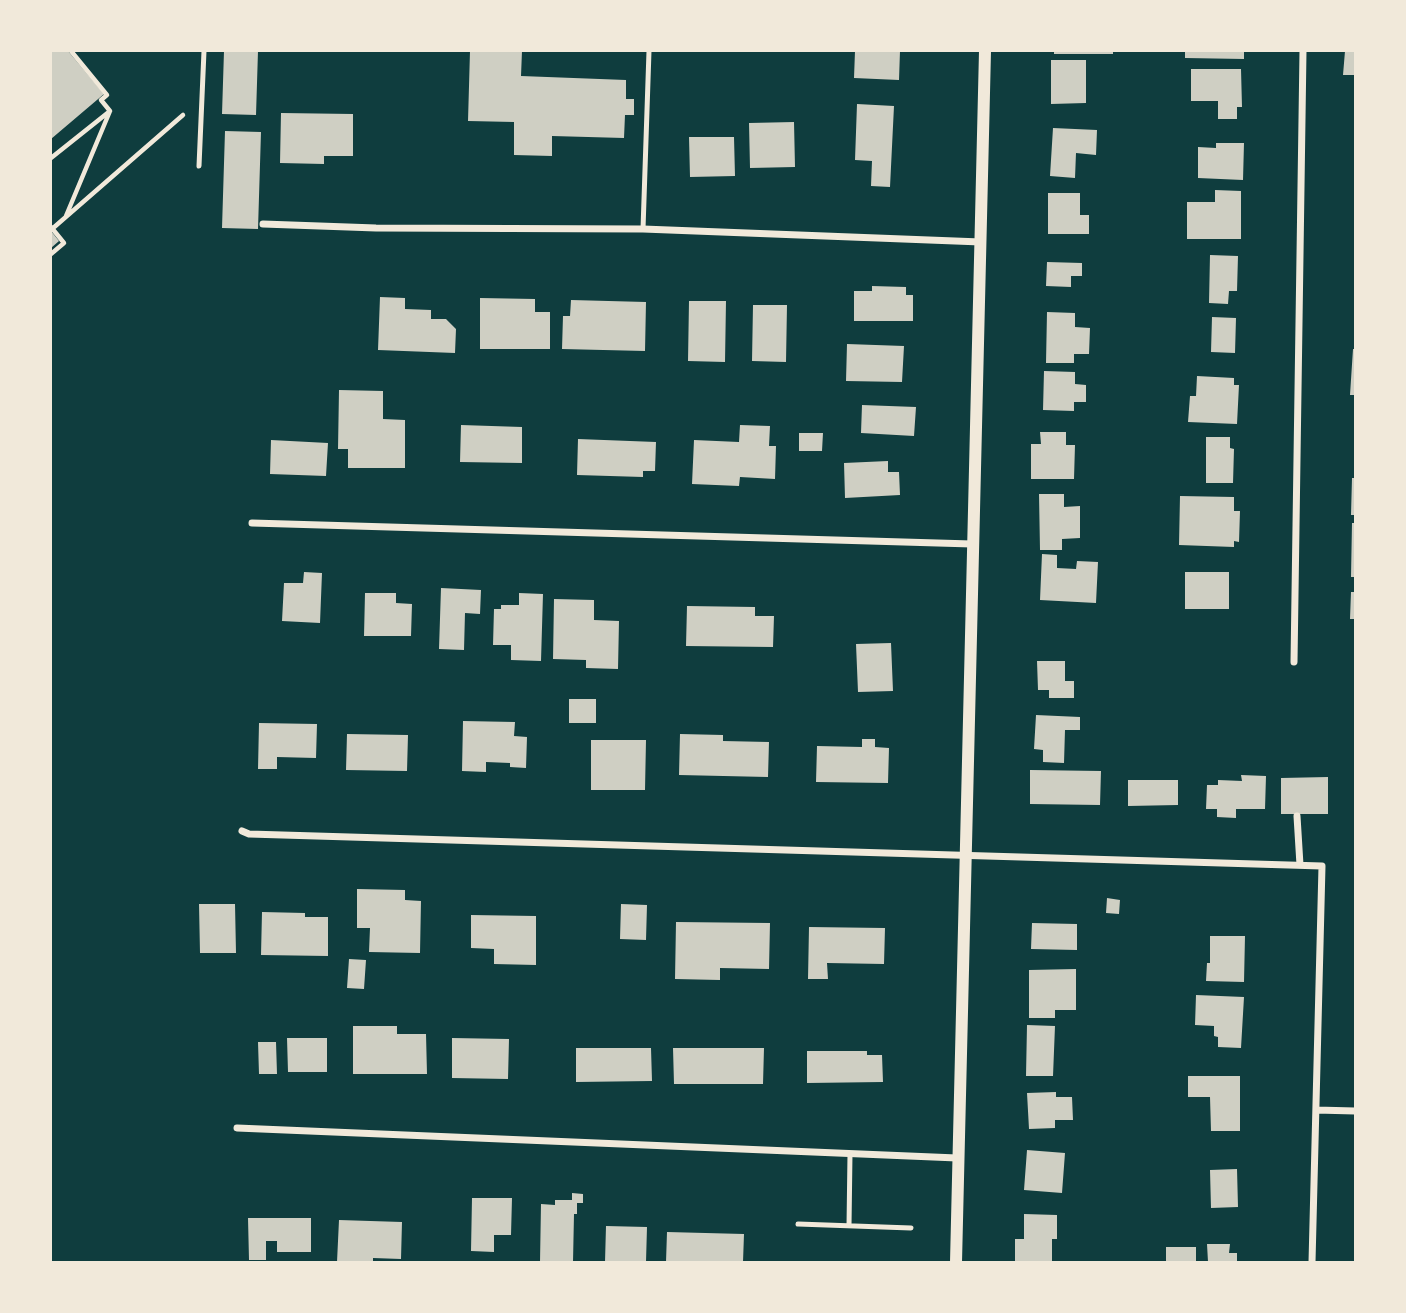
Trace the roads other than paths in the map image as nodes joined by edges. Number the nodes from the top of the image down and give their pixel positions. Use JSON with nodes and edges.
{"nodes":[{"id":1,"x":204,"y":51,"type":"edge"},
{"id":2,"x":649,"y":51,"type":"edge"},
{"id":3,"x":985,"y":51,"type":"edge"},
{"id":4,"x":1303,"y":51,"type":"edge"},
{"id":5,"x":199,"y":166,"type":"dead end"},
{"id":6,"x":263,"y":224,"type":"dead end"},
{"id":7,"x":643,"y":229,"type":"junction"},
{"id":8,"x":981,"y":242,"type":"junction"},
{"id":9,"x":252,"y":523,"type":"dead end"},
{"id":10,"x":972,"y":544,"type":"junction"},
{"id":11,"x":1294,"y":662,"type":"dead end"},
{"id":12,"x":1297,"y":816,"type":"dead end"},
{"id":13,"x":242,"y":831,"type":"dead end"},
{"id":14,"x":964,"y":856,"type":"junction"},
{"id":15,"x":1300,"y":865,"type":"junction"},
{"id":16,"x":1316,"y":1110,"type":"junction"},
{"id":17,"x":1355,"y":1111,"type":"edge"},
{"id":18,"x":237,"y":1128,"type":"dead end"},
{"id":19,"x":850,"y":1154,"type":"junction"},
{"id":20,"x":957,"y":1158,"type":"junction"},
{"id":21,"x":798,"y":1224,"type":"dead end"},
{"id":22,"x":849,"y":1226,"type":"junction"},
{"id":23,"x":911,"y":1228,"type":"dead end"},
{"id":24,"x":956,"y":1262,"type":"edge"},
{"id":25,"x":1312,"y":1262,"type":"edge"}],
"edges":[{"from":1,"to":5,"type":"lane"},
{"from":2,"to":7,"type":"lane"},
{"from":3,"to":8,"type":"street"},
{"from":4,"to":11,"type":"street"},
{"from":6,"to":7,"type":"street"},
{"from":7,"to":8,"type":"street"},
{"from":8,"to":10,"type":"street"},
{"from":9,"to":10,"type":"street"},
{"from":10,"to":14,"type":"street"},
{"from":12,"to":15,"type":"street"},
{"from":13,"to":14,"type":"street"},
{"from":14,"to":15,"type":"street"},
{"from":14,"to":20,"type":"street"},
{"from":15,"to":16,"type":"street"},
{"from":16,"to":17,"type":"street"},
{"from":16,"to":25,"type":"street"},
{"from":18,"to":19,"type":"street"},
{"from":19,"to":20,"type":"street"},
{"from":19,"to":22,"type":"lane"},
{"from":20,"to":24,"type":"street"},
{"from":21,"to":22,"type":"lane"},
{"from":22,"to":23,"type":"lane"}]}
